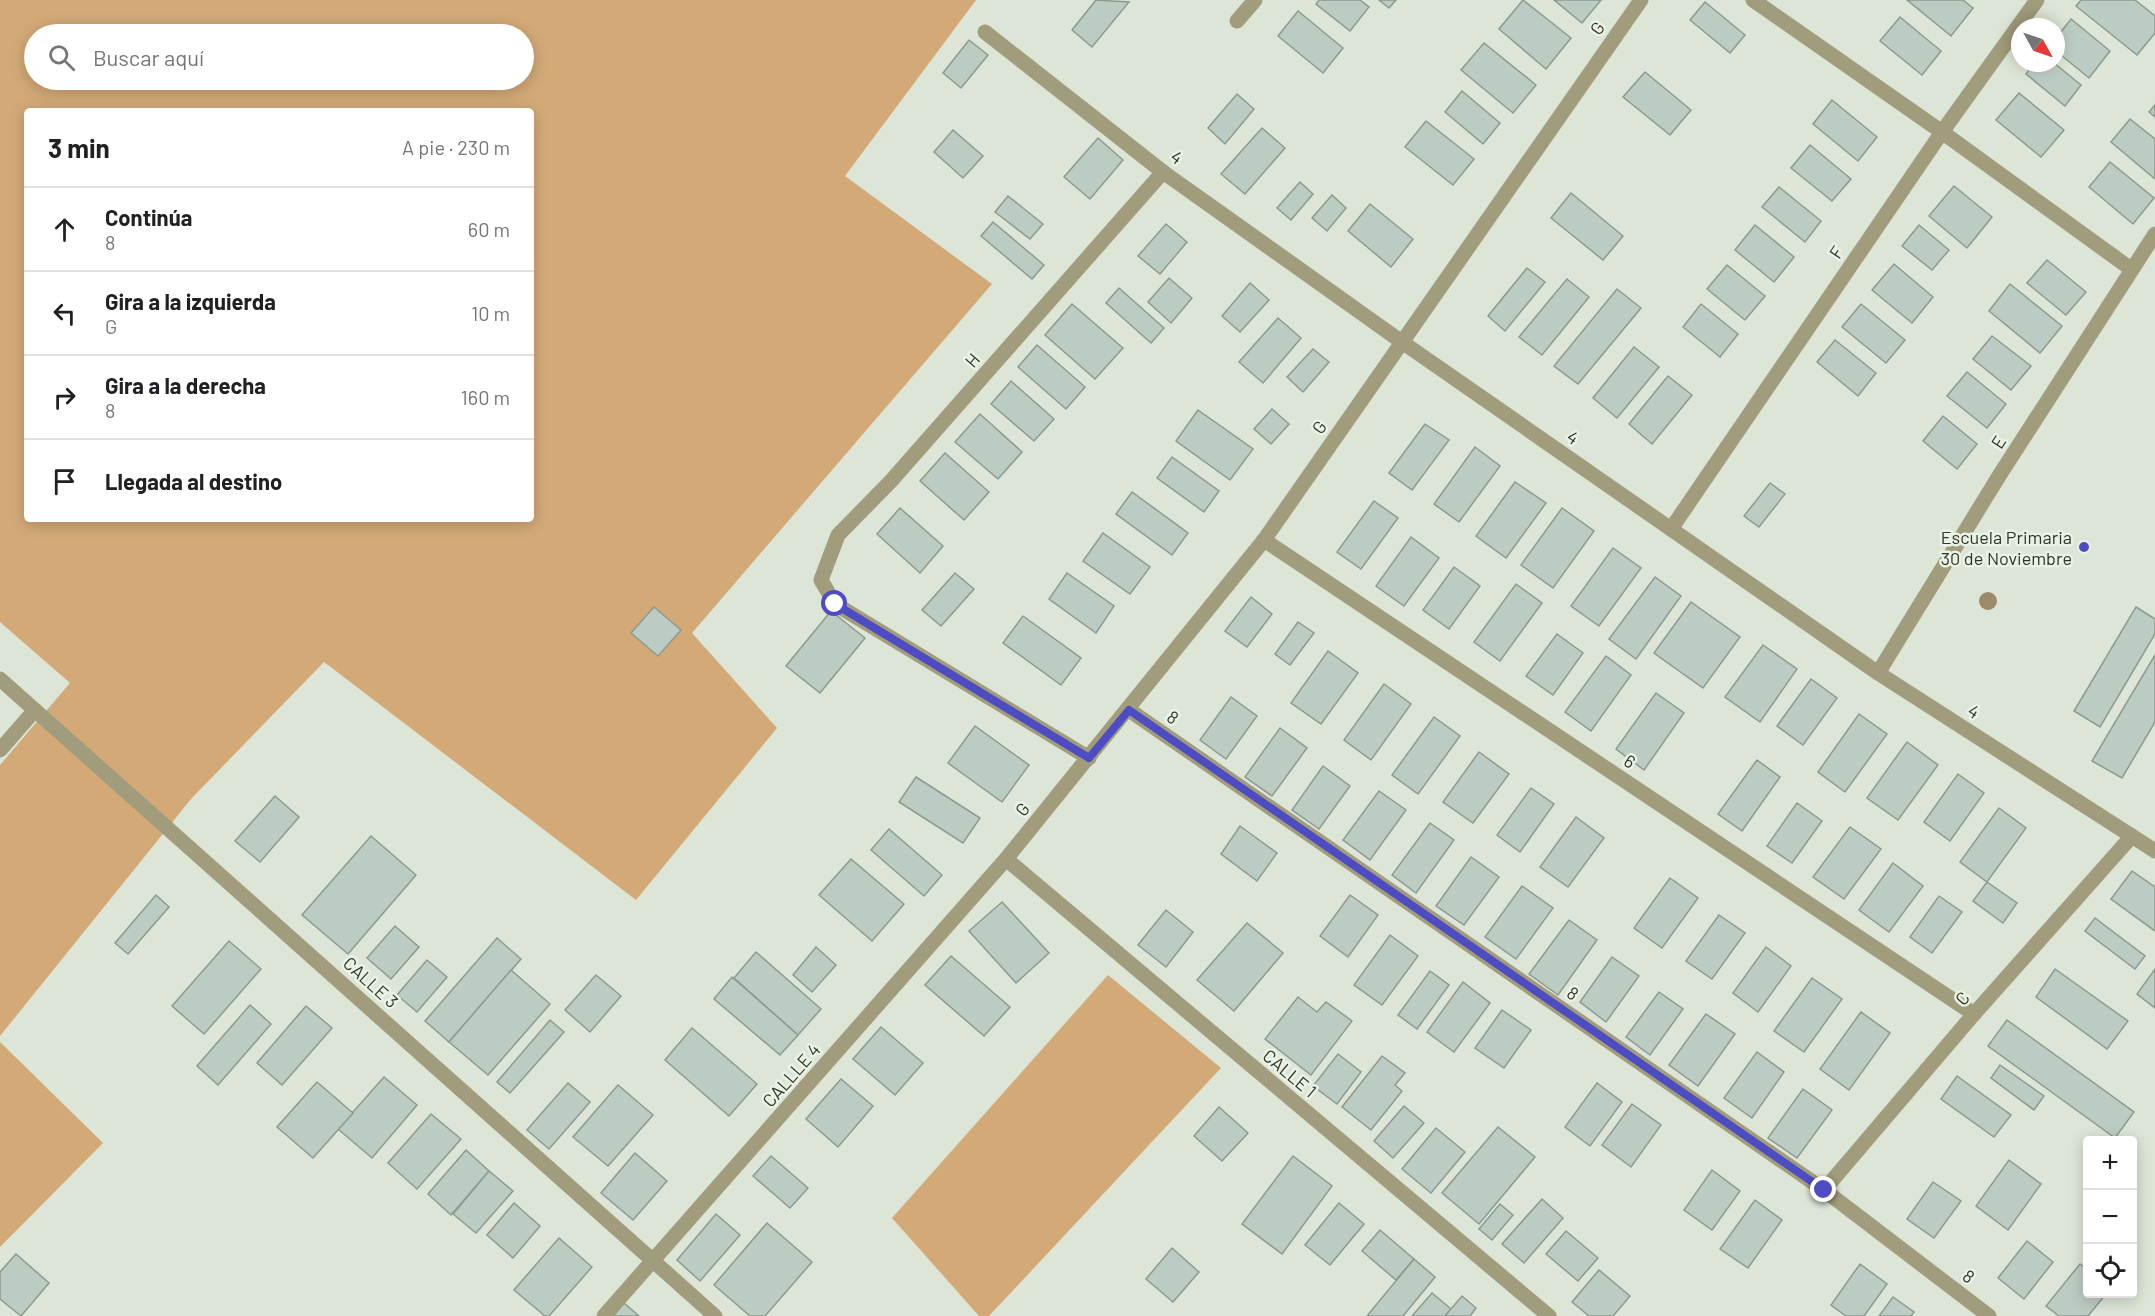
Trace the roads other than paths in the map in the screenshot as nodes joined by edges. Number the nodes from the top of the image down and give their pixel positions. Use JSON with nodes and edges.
{"nodes":[{"id":1,"x":1255,"y":0,"type":"edge"},
{"id":2,"x":1641,"y":0,"type":"edge"},
{"id":3,"x":1753,"y":0,"type":"edge"},
{"id":4,"x":2037,"y":0,"type":"edge"},
{"id":5,"x":1237,"y":21,"type":"dead end"},
{"id":6,"x":985,"y":32,"type":"dead end"},
{"id":7,"x":1942,"y":132,"type":"junction"},
{"id":8,"x":1163,"y":172,"type":"junction"},
{"id":9,"x":2155,"y":234,"type":"edge"},
{"id":10,"x":2131,"y":268,"type":"junction"},
{"id":11,"x":1402,"y":342,"type":"junction"},
{"id":12,"x":1671,"y":529,"type":"junction"},
{"id":13,"x":1264,"y":540,"type":"junction"},
{"id":14,"x":1878,"y":673,"type":"junction"},
{"id":15,"x":0,"y":679,"type":"edge"},
{"id":16,"x":35,"y":710,"type":"junction"},
{"id":17,"x":1129,"y":710,"type":"junction"},
{"id":18,"x":0,"y":750,"type":"edge"},
{"id":19,"x":1089,"y":758,"type":"junction"},
{"id":20,"x":2132,"y":836,"type":"junction"},
{"id":21,"x":2155,"y":851,"type":"edge"},
{"id":22,"x":1006,"y":859,"type":"junction"},
{"id":23,"x":1974,"y":1014,"type":"junction"},
{"id":24,"x":1824,"y":1190,"type":"junction"},
{"id":25,"x":655,"y":1260,"type":"junction"},
{"id":26,"x":604,"y":1316,"type":"edge"},
{"id":27,"x":716,"y":1316,"type":"edge"},
{"id":28,"x":1549,"y":1316,"type":"edge"},
{"id":29,"x":1989,"y":1316,"type":"edge"}],
"edges":[{"from":1,"to":5,"type":"street"},
{"from":2,"to":11,"type":"street","name":"G"},
{"from":3,"to":7,"type":"street"},
{"from":4,"to":7,"type":"street","name":"F"},
{"from":6,"to":8,"type":"street","name":"4"},
{"from":7,"to":10,"type":"street"},
{"from":7,"to":12,"type":"street","name":"F"},
{"from":8,"to":11,"type":"street","name":"4"},
{"from":8,"to":19,"type":"street","name":"H"},
{"from":9,"to":10,"type":"street","name":"E"},
{"from":10,"to":14,"type":"street","name":"E"},
{"from":11,"to":12,"type":"street","name":"4"},
{"from":11,"to":13,"type":"street","name":"G"},
{"from":12,"to":14,"type":"street","name":"4"},
{"from":13,"to":17,"type":"street","name":"G"},
{"from":13,"to":23,"type":"street","name":"6"},
{"from":14,"to":20,"type":"street","name":"4"},
{"from":15,"to":16,"type":"street","name":"CALLE 3"},
{"from":16,"to":18,"type":"street"},
{"from":16,"to":25,"type":"street","name":"CALLE 3"},
{"from":17,"to":19,"type":"street","name":"G"},
{"from":17,"to":24,"type":"street","name":"8"},
{"from":19,"to":22,"type":"street","name":"G"},
{"from":20,"to":21,"type":"street","name":"4"},
{"from":20,"to":23,"type":"street","name":"C"},
{"from":22,"to":25,"type":"street","name":"CALLLE 4"},
{"from":22,"to":28,"type":"street","name":"CALLE 1"},
{"from":23,"to":24,"type":"street","name":"C"},
{"from":24,"to":29,"type":"street","name":"8"},
{"from":25,"to":26,"type":"street","name":"CALLLE 4"},
{"from":25,"to":27,"type":"street","name":"CALLE 3"}]}
